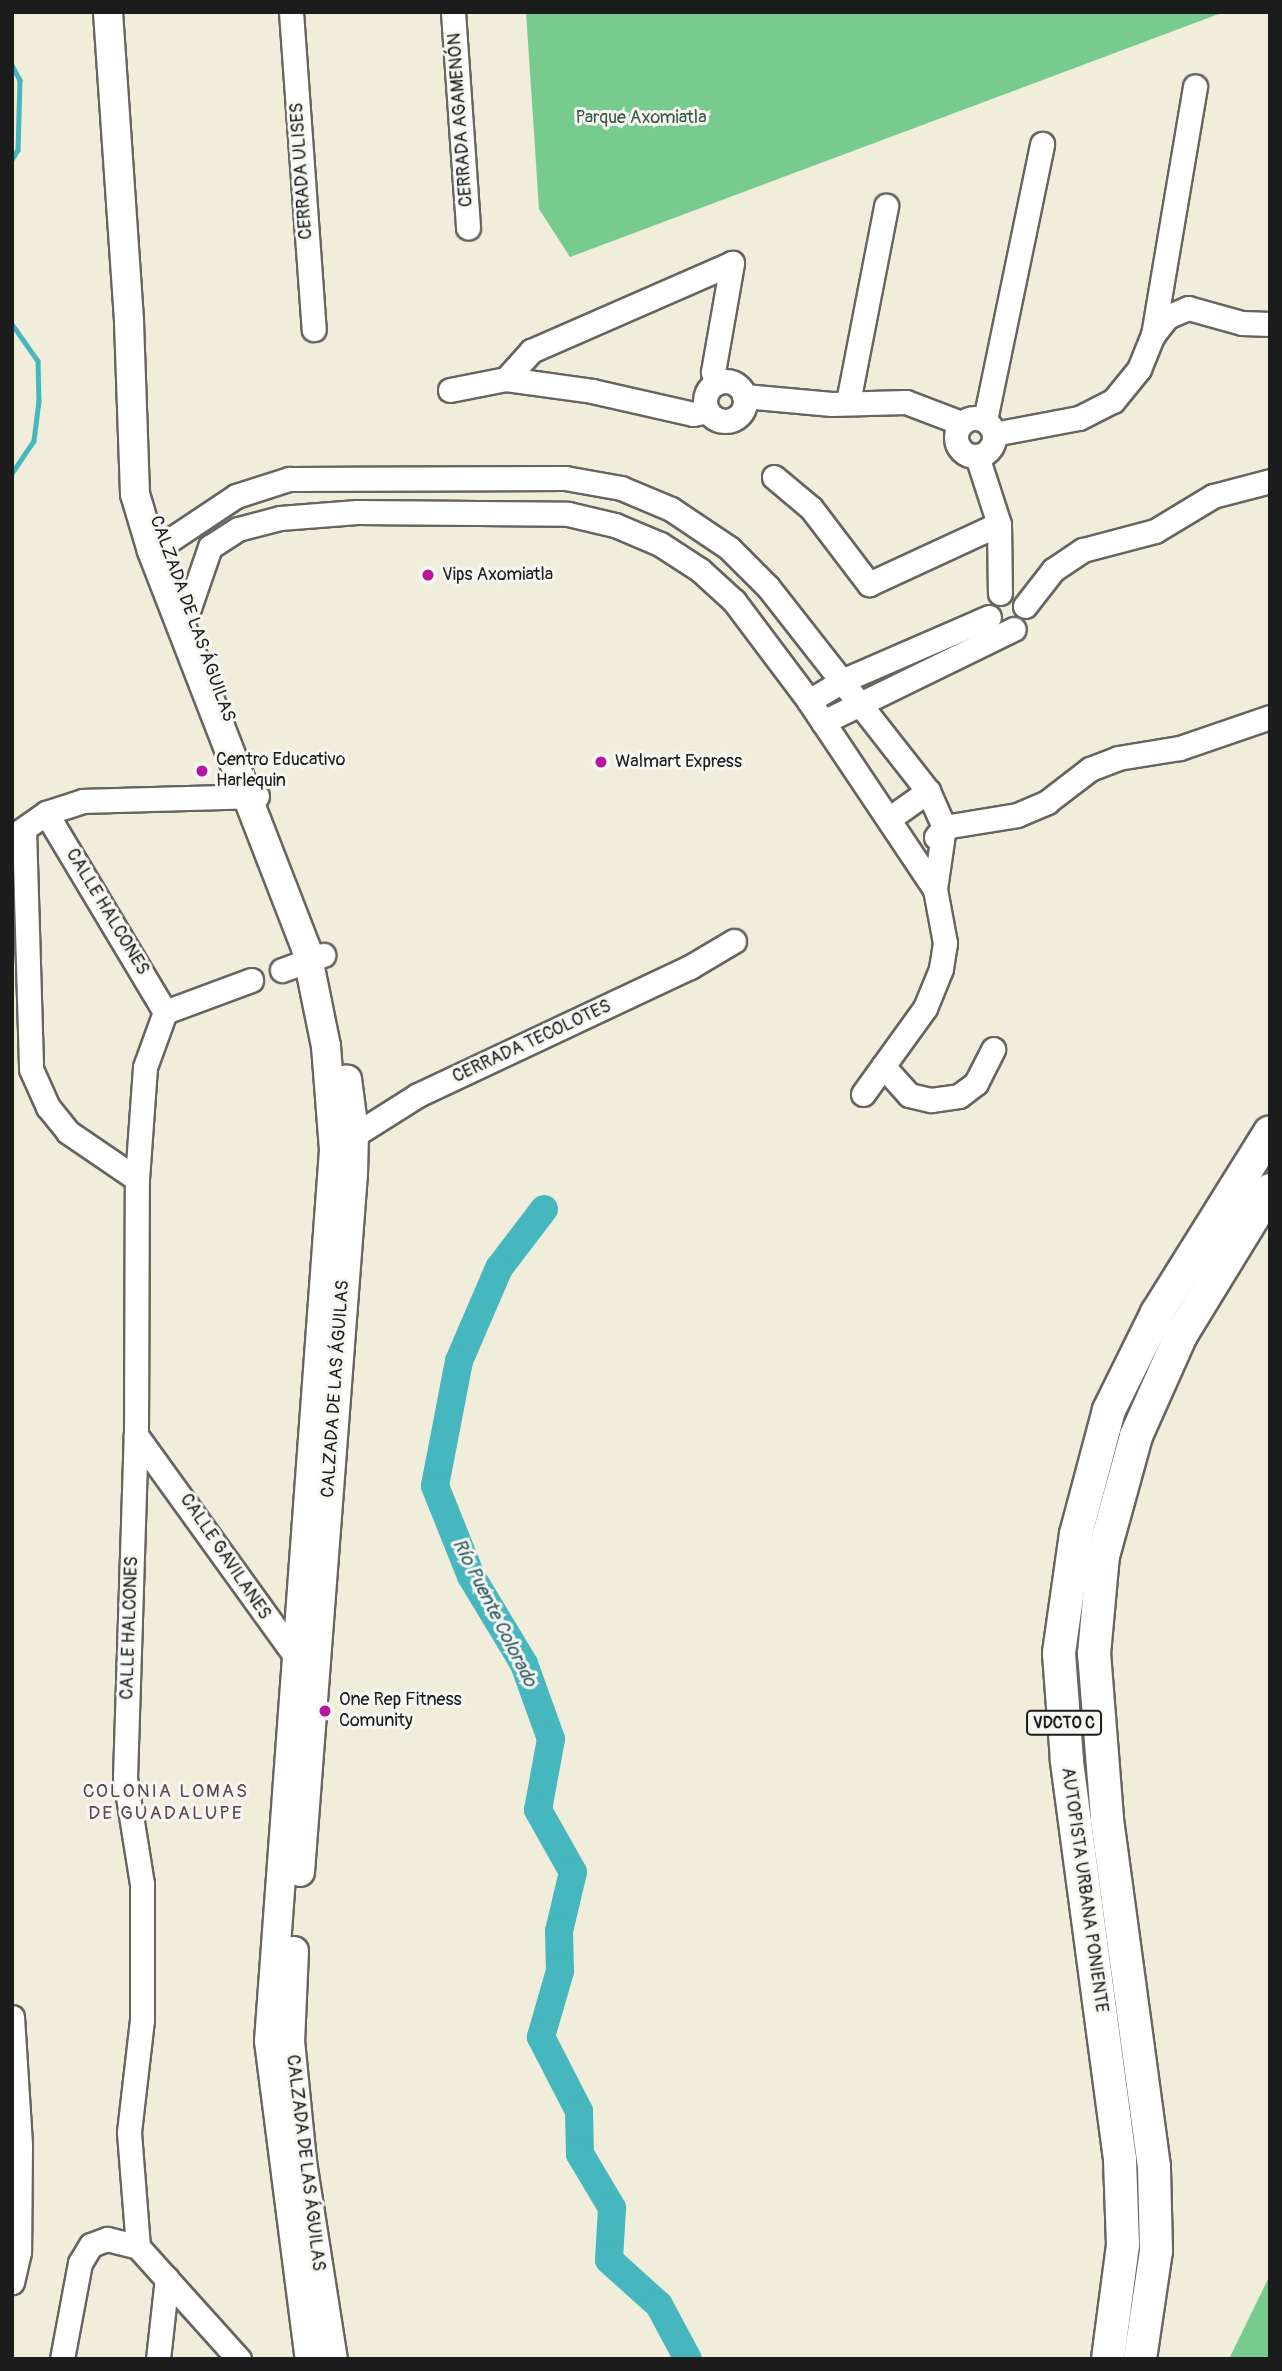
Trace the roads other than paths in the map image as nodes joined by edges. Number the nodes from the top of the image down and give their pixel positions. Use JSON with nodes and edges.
{"nodes":[{"id":1,"x":108,"y":12,"type":"edge"},
{"id":2,"x":291,"y":12,"type":"edge"},
{"id":3,"x":453,"y":12,"type":"edge"},
{"id":4,"x":1195,"y":87,"type":"dead end"},
{"id":5,"x":1042,"y":144,"type":"dead end"},
{"id":6,"x":886,"y":205,"type":"dead end"},
{"id":7,"x":468,"y":227,"type":"dead end"},
{"id":8,"x":1270,"y":324,"type":"edge"},
{"id":9,"x":314,"y":329,"type":"dead end"},
{"id":10,"x":1153,"y":335,"type":"junction"},
{"id":11,"x":506,"y":379,"type":"junction"},
{"id":12,"x":717,"y":383,"type":"junction"},
{"id":13,"x":450,"y":390,"type":"dead end"},
{"id":14,"x":744,"y":396,"type":"junction"},
{"id":15,"x":848,"y":402,"type":"junction"},
{"id":16,"x":708,"y":411,"type":"junction"},
{"id":17,"x":961,"y":423,"type":"junction"},
{"id":18,"x":990,"y":427,"type":"junction"},
{"id":19,"x":135,"y":452,"type":"junction"},
{"id":20,"x":977,"y":456,"type":"junction"},
{"id":21,"x":774,"y":477,"type":"dead end"},
{"id":22,"x":1270,"y":481,"type":"edge"},
{"id":23,"x":197,"y":520,"type":"junction"},
{"id":24,"x":999,"y":524,"type":"junction"},
{"id":25,"x":164,"y":544,"type":"junction"},
{"id":26,"x":210,"y":547,"type":"junction"},
{"id":27,"x":1000,"y":593,"type":"junction"},
{"id":28,"x":1025,"y":606,"type":"junction"},
{"id":29,"x":189,"y":608,"type":"junction"},
{"id":30,"x":989,"y":617,"type":"junction"},
{"id":31,"x":1014,"y":629,"type":"junction"},
{"id":32,"x":870,"y":668,"type":"junction"},
{"id":33,"x":844,"y":680,"type":"junction"},
{"id":34,"x":881,"y":691,"type":"junction"},
{"id":35,"x":808,"y":701,"type":"junction"},
{"id":36,"x":860,"y":701,"type":"junction"},
{"id":37,"x":1270,"y":717,"type":"edge"},
{"id":38,"x":823,"y":722,"type":"junction"},
{"id":39,"x":928,"y":791,"type":"junction"},
{"id":40,"x":252,"y":797,"type":"junction"},
{"id":41,"x":46,"y":813,"type":"junction"},
{"id":42,"x":890,"y":818,"type":"junction"},
{"id":43,"x":944,"y":827,"type":"junction"},
{"id":44,"x":18,"y":833,"type":"edge"},
{"id":45,"x":908,"y":848,"type":"junction"},
{"id":46,"x":935,"y":889,"type":"junction"},
{"id":47,"x":734,"y":941,"type":"dead end"},
{"id":48,"x":317,"y":959,"type":"junction"},
{"id":49,"x":282,"y":970,"type":"dead end"},
{"id":50,"x":251,"y":980,"type":"dead end"},
{"id":51,"x":165,"y":1012,"type":"junction"},
{"id":52,"x":993,"y":1049,"type":"dead end"},
{"id":53,"x":883,"y":1066,"type":"junction"},
{"id":54,"x":863,"y":1094,"type":"dead end"},
{"id":55,"x":1270,"y":1132,"type":"edge"},
{"id":56,"x":344,"y":1141,"type":"junction"},
{"id":57,"x":137,"y":1179,"type":"junction"},
{"id":58,"x":1270,"y":1190,"type":"edge"},
{"id":59,"x":136,"y":1436,"type":"junction"},
{"id":60,"x":304,"y":1668,"type":"junction"},
{"id":61,"x":12,"y":2017,"type":"edge"},
{"id":62,"x":138,"y":2247,"type":"junction"},
{"id":63,"x":167,"y":2278,"type":"junction"},
{"id":64,"x":12,"y":2282,"type":"edge"},
{"id":65,"x":62,"y":2359,"type":"edge"},
{"id":66,"x":158,"y":2359,"type":"edge"},
{"id":67,"x":239,"y":2359,"type":"edge"},
{"id":68,"x":310,"y":2359,"type":"edge"},
{"id":69,"x":333,"y":2359,"type":"edge"},
{"id":70,"x":1108,"y":2359,"type":"edge"},
{"id":71,"x":1140,"y":2359,"type":"edge"}],
"edges":[{"from":1,"to":19,"type":"main road","name":"CALZADA DE LAS ÁGUILAS"},
{"from":2,"to":9,"type":"street","name":"CERRADA ULISES"},
{"from":3,"to":7,"type":"street","name":"CERRADA AGAMENÓN"},
{"from":4,"to":10,"type":"street"},
{"from":5,"to":18,"type":"street"},
{"from":6,"to":15,"type":"street"},
{"from":8,"to":10,"type":"street"},
{"from":10,"to":18,"type":"street"},
{"from":11,"to":12,"type":"street"},
{"from":11,"to":13,"type":"street"},
{"from":11,"to":16,"type":"street"},
{"from":12,"to":14,"type":"street"},
{"from":12,"to":16,"type":"street"},
{"from":14,"to":15,"type":"street"},
{"from":14,"to":16,"type":"street"},
{"from":15,"to":17,"type":"street"},
{"from":17,"to":18,"type":"street"},
{"from":17,"to":20,"type":"street"},
{"from":18,"to":20,"type":"street"},
{"from":19,"to":25,"type":"main road","name":"CALZADA DE LAS ÁGUILAS"},
{"from":19,"to":40,"type":"main road","name":"CALZADA DE LAS ÁGUILAS"},
{"from":20,"to":24,"type":"street"},
{"from":21,"to":24,"type":"street"},
{"from":22,"to":28,"type":"street"},
{"from":23,"to":25,"type":"street"},
{"from":23,"to":26,"type":"street"},
{"from":23,"to":33,"type":"street"},
{"from":24,"to":27,"type":"street"},
{"from":25,"to":29,"type":"main road","name":"CALZADA DE LAS ÁGUILAS"},
{"from":26,"to":29,"type":"street"},
{"from":26,"to":35,"type":"street"},
{"from":27,"to":28,"type":"street"},
{"from":27,"to":30,"type":"street"},
{"from":28,"to":31,"type":"street"},
{"from":29,"to":40,"type":"main road","name":"CALZADA DE LAS ÁGUILAS"},
{"from":30,"to":31,"type":"street"},
{"from":30,"to":32,"type":"street"},
{"from":31,"to":34,"type":"street"},
{"from":32,"to":33,"type":"street"},
{"from":32,"to":34,"type":"street"},
{"from":33,"to":35,"type":"street"},
{"from":33,"to":36,"type":"street"},
{"from":34,"to":36,"type":"street"},
{"from":35,"to":38,"type":"street"},
{"from":36,"to":38,"type":"street"},
{"from":36,"to":39,"type":"street"},
{"from":37,"to":43,"type":"street"},
{"from":38,"to":42,"type":"street"},
{"from":39,"to":42,"type":"street"},
{"from":39,"to":43,"type":"street"},
{"from":40,"to":41,"type":"street"},
{"from":40,"to":48,"type":"main road","name":"CALZADA DE LAS ÁGUILAS"},
{"from":41,"to":44,"type":"street"},
{"from":41,"to":51,"type":"street","name":"CALLE HALCONES"},
{"from":42,"to":45,"type":"street"},
{"from":43,"to":45,"type":"street"},
{"from":43,"to":46,"type":"street"},
{"from":44,"to":57,"type":"street"},
{"from":45,"to":46,"type":"street"},
{"from":46,"to":53,"type":"street"},
{"from":47,"to":56,"type":"street","name":"CERRADA TECOLOTES"},
{"from":48,"to":49,"type":"street"},
{"from":48,"to":56,"type":"main road","name":"CALZADA DE LAS ÁGUILAS"},
{"from":50,"to":51,"type":"street"},
{"from":51,"to":57,"type":"street","name":"CALLE HALCONES"},
{"from":52,"to":53,"type":"street"},
{"from":53,"to":54,"type":"street"},
{"from":55,"to":70,"type":"highway","name":"AUTOPISTA URBANA PONIENTE","number":"VDCTO C"},
{"from":56,"to":60,"type":"main road","name":"CALZADA DE LAS ÁGUILAS"},
{"from":57,"to":59,"type":"street","name":"CALLE HALCONES"},
{"from":58,"to":71,"type":"highway","name":"AUTOPISTA URBANA PONIENTE","number":"VDCTO C"},
{"from":59,"to":60,"type":"street","name":"CALLE GAVILANES"},
{"from":59,"to":62,"type":"street","name":"CALLE HALCONES"},
{"from":60,"to":68,"type":"main road","name":"CALZADA DE LAS ÁGUILAS"},
{"from":60,"to":69,"type":"main road","name":"CALZADA DE LAS ÁGUILAS"},
{"from":61,"to":64,"type":"street"},
{"from":62,"to":63,"type":"street"},
{"from":62,"to":65,"type":"street"},
{"from":63,"to":66,"type":"street"},
{"from":63,"to":67,"type":"street"}]}
